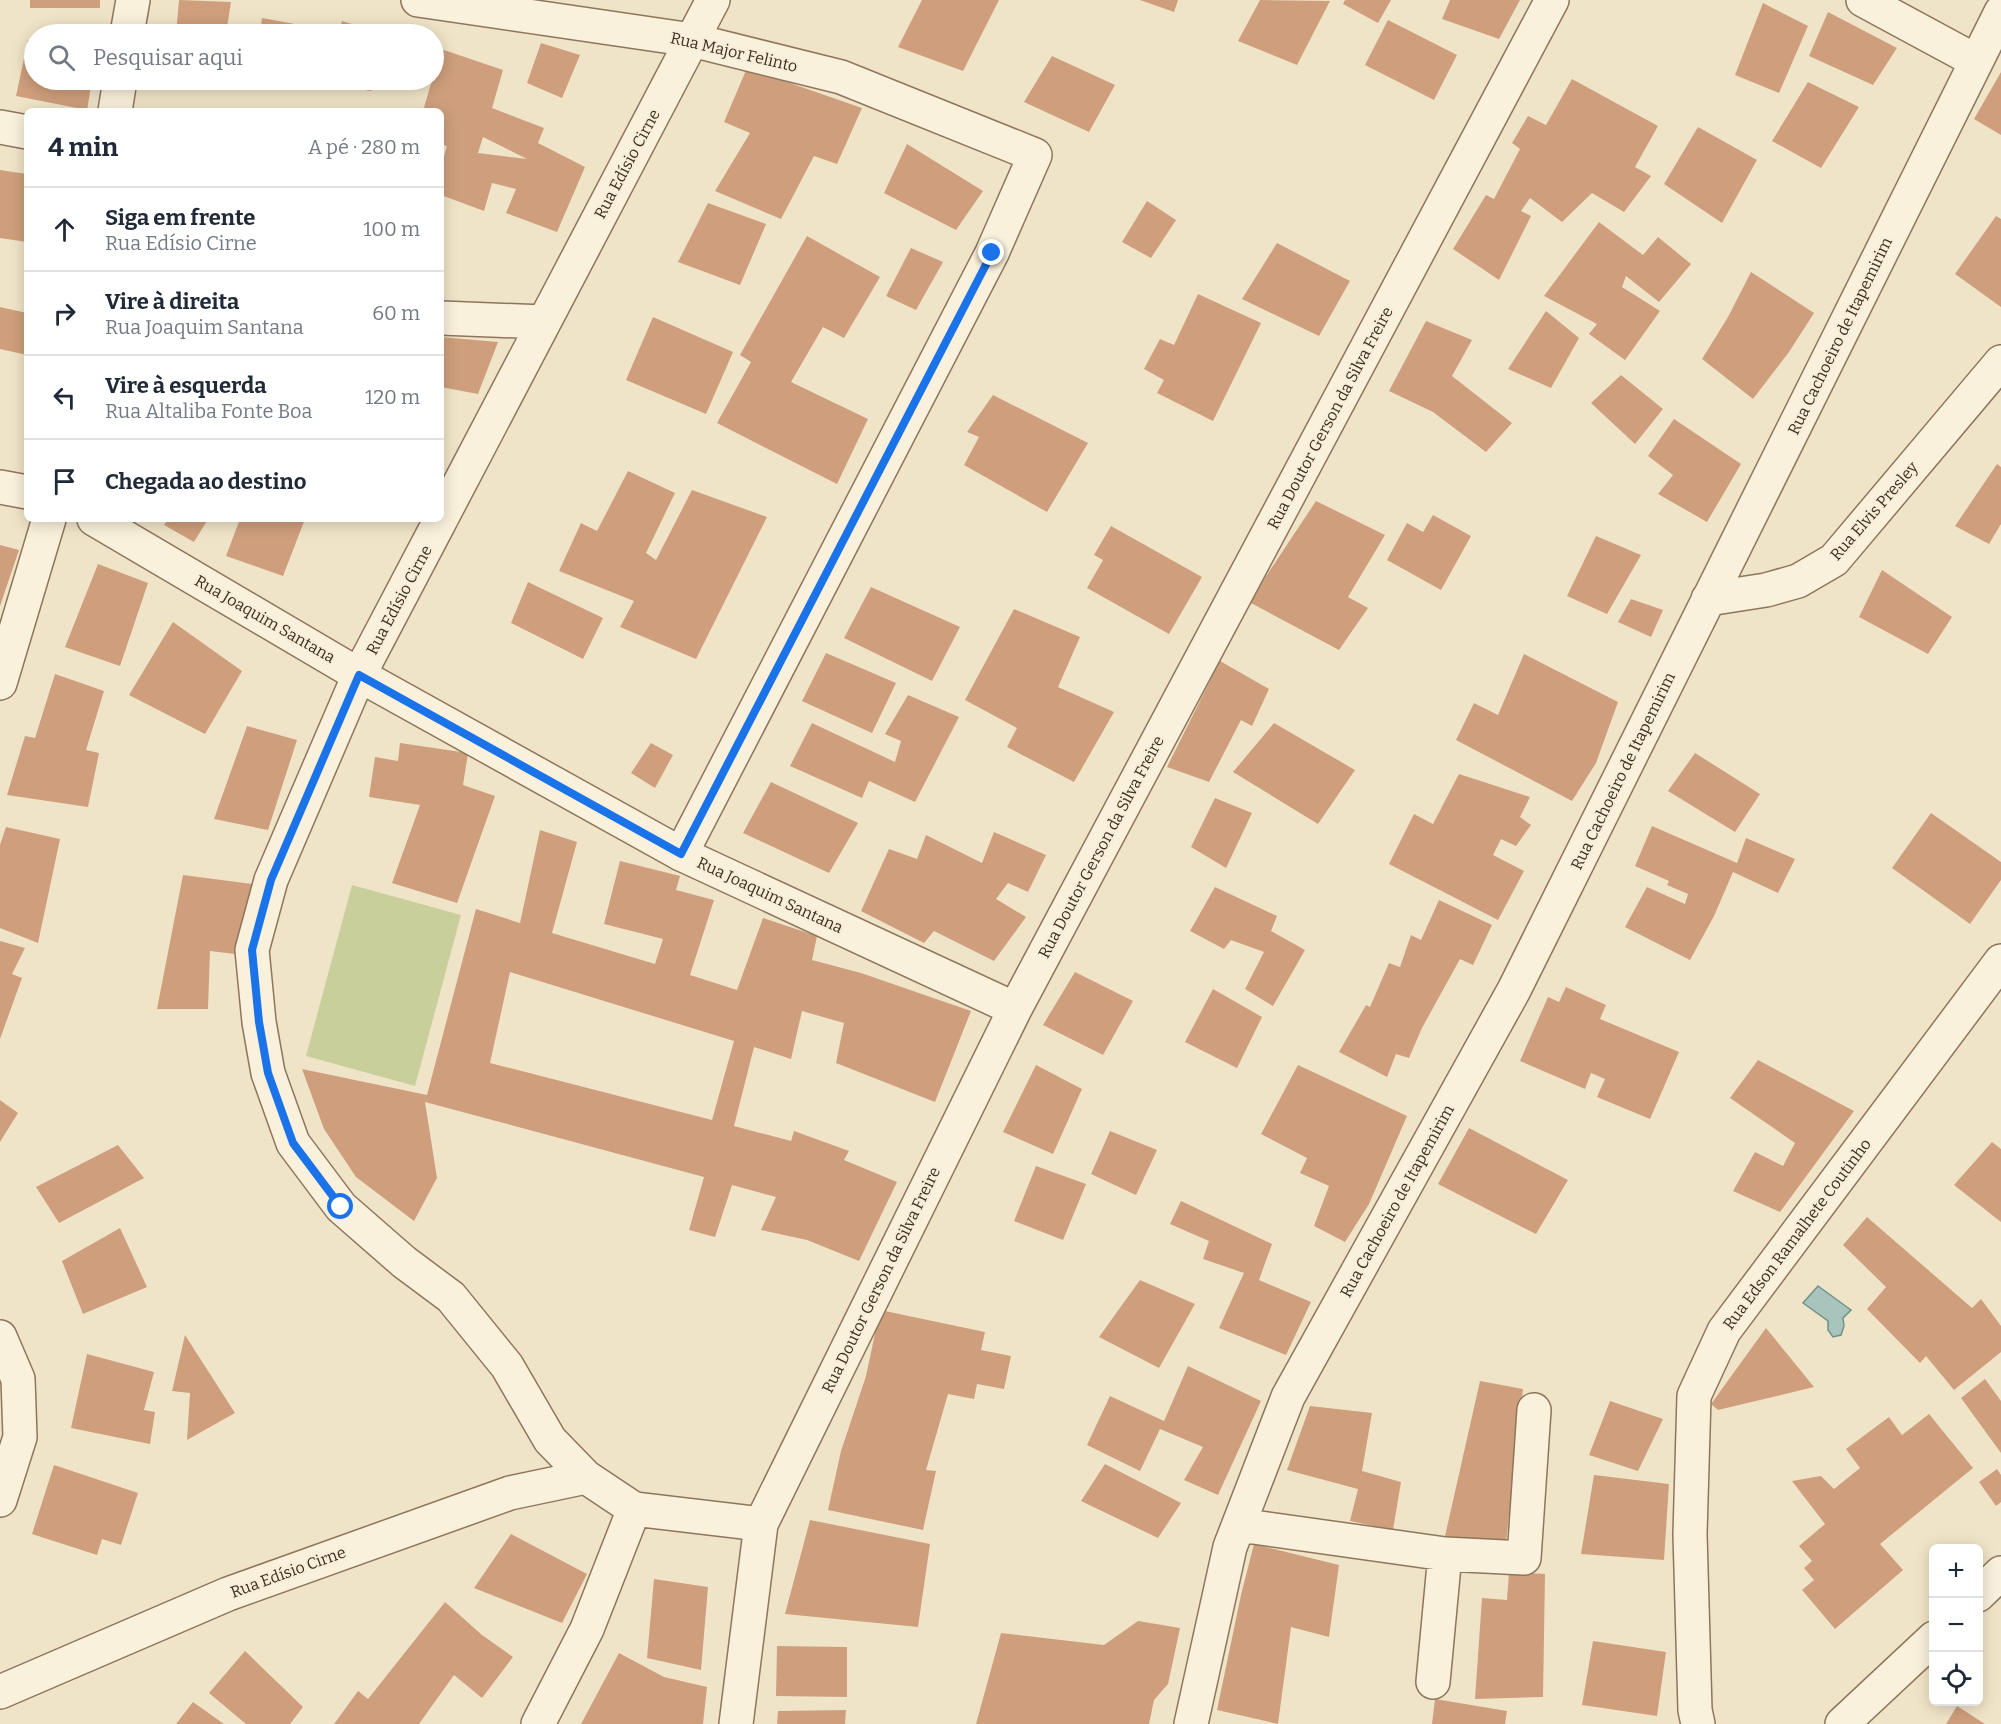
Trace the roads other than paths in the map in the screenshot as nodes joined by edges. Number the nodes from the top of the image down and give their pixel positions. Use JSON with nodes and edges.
{"nodes":[{"id":1,"x":133,"y":0,"type":"edge"},
{"id":2,"x":418,"y":0,"type":"edge"},
{"id":3,"x":713,"y":0,"type":"edge"},
{"id":4,"x":1552,"y":0,"type":"edge"},
{"id":5,"x":1863,"y":0,"type":"edge"},
{"id":6,"x":2001,"y":12,"type":"edge"},
{"id":7,"x":129,"y":24,"type":"edge"},
{"id":8,"x":692,"y":40,"type":"junction"},
{"id":9,"x":1977,"y":61,"type":"junction"},
{"id":10,"x":118,"y":90,"type":"edge"},
{"id":11,"x":115,"y":108,"type":"edge"},
{"id":12,"x":0,"y":127,"type":"edge"},
{"id":13,"x":24,"y":131,"type":"edge"},
{"id":14,"x":444,"y":318,"type":"edge"},
{"id":15,"x":544,"y":322,"type":"junction"},
{"id":16,"x":2001,"y":362,"type":"edge"},
{"id":17,"x":0,"y":487,"type":"edge"},
{"id":18,"x":24,"y":491,"type":"edge"},
{"id":19,"x":444,"y":513,"type":"edge"},
{"id":20,"x":49,"y":522,"type":"edge"},
{"id":21,"x":99,"y":522,"type":"edge"},
{"id":22,"x":439,"y":522,"type":"edge"},
{"id":23,"x":1708,"y":599,"type":"junction"},
{"id":24,"x":359,"y":675,"type":"junction"},
{"id":25,"x":0,"y":683,"type":"edge"},
{"id":26,"x":681,"y":854,"type":"junction"},
{"id":27,"x":2001,"y":961,"type":"edge"},
{"id":28,"x":1015,"y":1009,"type":"junction"},
{"id":29,"x":0,"y":1337,"type":"edge"},
{"id":30,"x":1534,"y":1410,"type":"dead end"},
{"id":31,"x":586,"y":1477,"type":"junction"},
{"id":32,"x":0,"y":1500,"type":"edge"},
{"id":33,"x":634,"y":1509,"type":"junction"},
{"id":34,"x":761,"y":1524,"type":"junction"},
{"id":35,"x":1239,"y":1525,"type":"junction"},
{"id":36,"x":1445,"y":1554,"type":"junction"},
{"id":37,"x":2001,"y":1573,"type":"edge"},
{"id":38,"x":1983,"y":1590,"type":"edge"},
{"id":39,"x":1929,"y":1643,"type":"edge"},
{"id":40,"x":1433,"y":1682,"type":"dead end"},
{"id":41,"x":0,"y":1692,"type":"edge"},
{"id":42,"x":538,"y":1724,"type":"edge"},
{"id":43,"x":736,"y":1724,"type":"edge"},
{"id":44,"x":1191,"y":1724,"type":"edge"},
{"id":45,"x":1698,"y":1724,"type":"edge"},
{"id":46,"x":1842,"y":1724,"type":"edge"}],
"edges":[{"from":1,"to":7,"type":"street"},
{"from":2,"to":8,"type":"street","name":"Rua Major Felinto"},
{"from":3,"to":8,"type":"street","name":"Rua Edísio Cirne"},
{"from":4,"to":28,"type":"street","name":"Rua Doutor Gerson da Silva Freire"},
{"from":5,"to":9,"type":"street"},
{"from":6,"to":9,"type":"street","name":"Rua Cachoeiro de Itapemirim"},
{"from":8,"to":15,"type":"street","name":"Rua Edísio Cirne"},
{"from":8,"to":26,"type":"street","name":"Rua Major Felinto"},
{"from":9,"to":23,"type":"street","name":"Rua Cachoeiro de Itapemirim"},
{"from":10,"to":11,"type":"street"},
{"from":12,"to":13,"type":"street"},
{"from":14,"to":15,"type":"street"},
{"from":15,"to":19,"type":"street","name":"Rua Edísio Cirne"},
{"from":16,"to":23,"type":"street","name":"Rua Elvis Presley"},
{"from":17,"to":18,"type":"street"},
{"from":20,"to":25,"type":"street"},
{"from":21,"to":24,"type":"street","name":"Rua Joaquim Santana"},
{"from":22,"to":24,"type":"street","name":"Rua Edísio Cirne"},
{"from":23,"to":35,"type":"street","name":"Rua Cachoeiro de Itapemirim"},
{"from":24,"to":26,"type":"street","name":"Rua Joaquim Santana"},
{"from":24,"to":31,"type":"street","name":"Rua Edísio Cirne"},
{"from":26,"to":28,"type":"street","name":"Rua Joaquim Santana"},
{"from":27,"to":45,"type":"street","name":"Rua Edson Ramalhete Coutinho"},
{"from":28,"to":34,"type":"street","name":"Rua Doutor Gerson da Silva Freire"},
{"from":29,"to":32,"type":"street"},
{"from":30,"to":36,"type":"street"},
{"from":31,"to":33,"type":"street","name":"Rua Edísio Cirne"},
{"from":31,"to":41,"type":"street","name":"Rua Edísio Cirne"},
{"from":33,"to":34,"type":"street","name":"Rua Edísio Cirne"},
{"from":33,"to":42,"type":"street"},
{"from":34,"to":43,"type":"street","name":"Rua Doutor Gerson da Silva Freire"},
{"from":35,"to":36,"type":"street"},
{"from":35,"to":44,"type":"street","name":"Rua Cachoeiro de Itapemirim"},
{"from":36,"to":40,"type":"street"},
{"from":37,"to":38,"type":"street"},
{"from":39,"to":46,"type":"street"}]}
